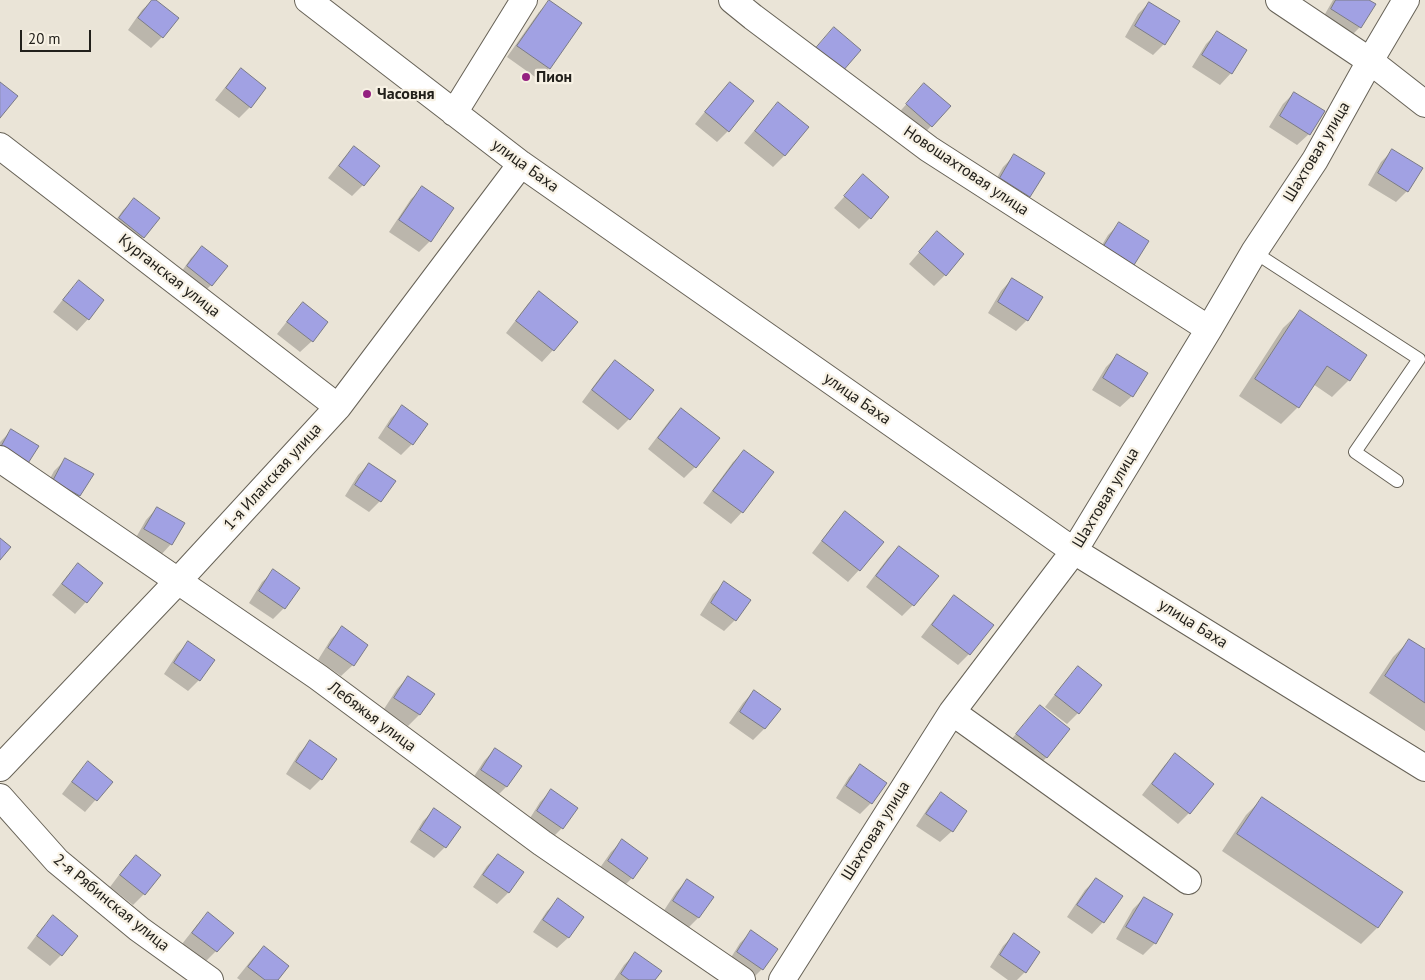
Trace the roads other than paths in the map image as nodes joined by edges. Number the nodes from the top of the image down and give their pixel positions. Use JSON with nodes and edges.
{"nodes":[{"id":1,"x":308,"y":0,"type":"edge"},
{"id":2,"x":524,"y":0,"type":"edge"},
{"id":3,"x":732,"y":0,"type":"edge"},
{"id":4,"x":1279,"y":0,"type":"edge"},
{"id":5,"x":1406,"y":0,"type":"edge"},
{"id":6,"x":760,"y":9,"type":"edge"},
{"id":7,"x":1370,"y":61,"type":"junction"},
{"id":8,"x":1425,"y":104,"type":"edge"},
{"id":9,"x":454,"y":113,"type":"junction"},
{"id":10,"x":0,"y":146,"type":"edge"},
{"id":11,"x":520,"y":164,"type":"junction"},
{"id":12,"x":1254,"y":252,"type":"junction"},
{"id":13,"x":1209,"y":329,"type":"junction"},
{"id":14,"x":338,"y":407,"type":"junction"},
{"id":15,"x":0,"y":459,"type":"edge"},
{"id":16,"x":1397,"y":481,"type":"dead end"},
{"id":17,"x":1074,"y":551,"type":"junction"},
{"id":18,"x":178,"y":581,"type":"junction"},
{"id":19,"x":952,"y":712,"type":"junction"},
{"id":20,"x":0,"y":768,"type":"edge"},
{"id":21,"x":1425,"y":768,"type":"edge"},
{"id":22,"x":0,"y":797,"type":"edge"},
{"id":23,"x":1188,"y":881,"type":"dead end"},
{"id":24,"x":210,"y":980,"type":"edge"},
{"id":25,"x":742,"y":980,"type":"edge"},
{"id":26,"x":782,"y":980,"type":"edge"}],
"edges":[{"from":1,"to":9,"type":"street","name":"улица Баха"},
{"from":2,"to":9,"type":"street"},
{"from":3,"to":6,"type":"street","name":"Новошахтовая улица"},
{"from":4,"to":7,"type":"street"},
{"from":5,"to":7,"type":"street","name":"Шахтовая улица"},
{"from":6,"to":13,"type":"street","name":"Новошахтовая улица"},
{"from":7,"to":8,"type":"street"},
{"from":7,"to":12,"type":"street","name":"Шахтовая улица"},
{"from":9,"to":11,"type":"street","name":"улица Баха"},
{"from":10,"to":14,"type":"street","name":"Курганская улица"},
{"from":11,"to":14,"type":"street","name":"1-я Иланская улица"},
{"from":11,"to":17,"type":"street","name":"улица Баха"},
{"from":12,"to":13,"type":"street","name":"Шахтовая улица"},
{"from":12,"to":16,"type":"lane"},
{"from":13,"to":17,"type":"street","name":"Шахтовая улица"},
{"from":14,"to":18,"type":"street","name":"1-я Иланская улица"},
{"from":15,"to":18,"type":"street","name":"Лебяжья улица"},
{"from":17,"to":19,"type":"street","name":"Шахтовая улица"},
{"from":17,"to":21,"type":"street","name":"улица Баха"},
{"from":18,"to":20,"type":"street","name":"1-я Иланская улица"},
{"from":18,"to":25,"type":"street","name":"Лебяжья улица"},
{"from":19,"to":23,"type":"street"},
{"from":19,"to":26,"type":"street","name":"Шахтовая улица"},
{"from":22,"to":24,"type":"street","name":"2-я Рябинская улица"}]}
